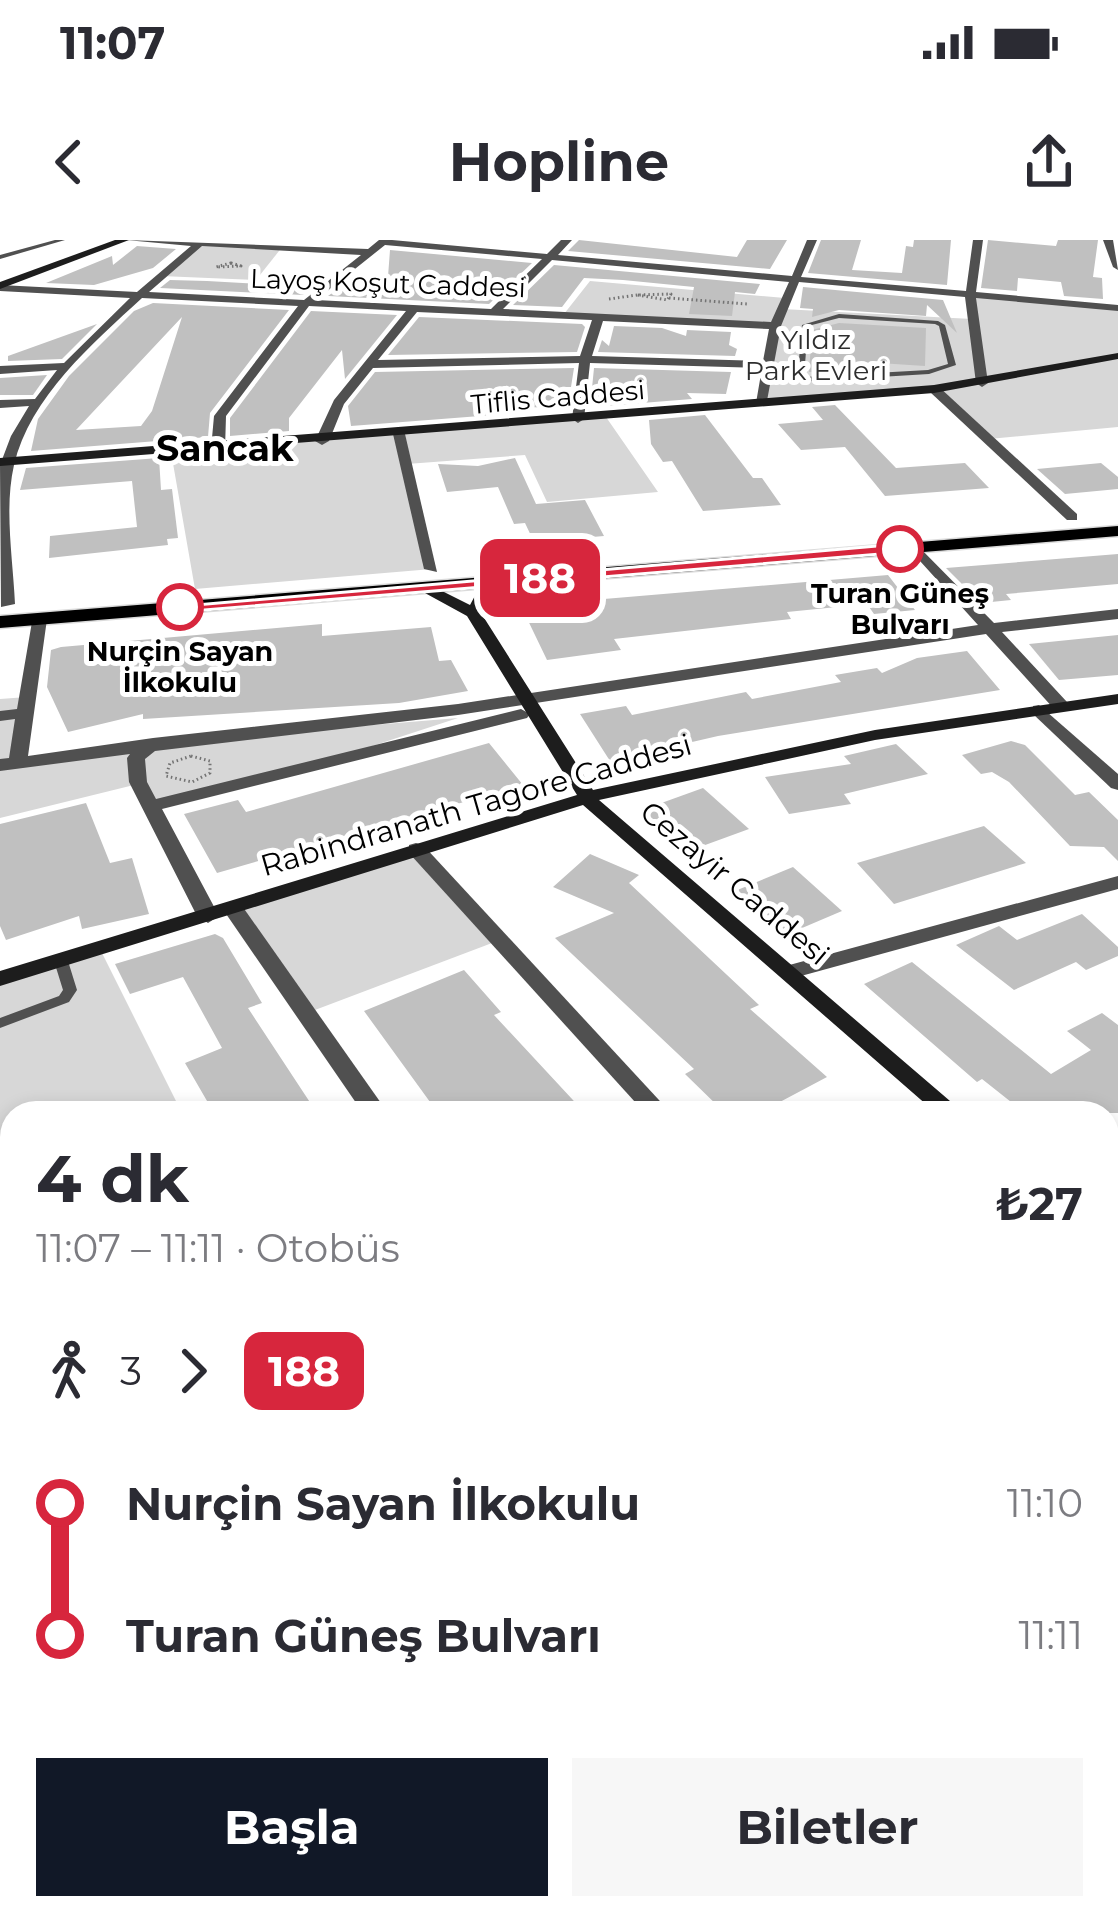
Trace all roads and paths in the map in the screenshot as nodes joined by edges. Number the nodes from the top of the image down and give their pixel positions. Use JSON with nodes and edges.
{"nodes":[{"id":1,"x":62,"y":240,"type":"edge"},
{"id":2,"x":128,"y":240,"type":"edge"},
{"id":3,"x":567,"y":240,"type":"edge"},
{"id":4,"x":812,"y":240,"type":"edge"},
{"id":5,"x":978,"y":240,"type":"edge"},
{"id":6,"x":1108,"y":240,"type":"edge"},
{"id":7,"x":384,"y":241,"type":"edge"},
{"id":8,"x":200,"y":244,"type":"junction"},
{"id":9,"x":368,"y":252,"type":"junction"},
{"id":10,"x":0,"y":257,"type":"edge"},
{"id":11,"x":552,"y":257,"type":"junction"},
{"id":12,"x":1118,"y":266,"type":"edge"},
{"id":13,"x":791,"y":281,"type":"junction"},
{"id":14,"x":0,"y":287,"type":"edge"},
{"id":15,"x":136,"y":296,"type":"junction"},
{"id":16,"x":970,"y":297,"type":"junction"},
{"id":17,"x":610,"y":299,"type":"dead end"},
{"id":18,"x":306,"y":303,"type":"junction"},
{"id":19,"x":414,"y":308,"type":"junction"},
{"id":20,"x":1118,"y":308,"type":"edge"},
{"id":21,"x":495,"y":311,"type":"junction"},
{"id":22,"x":661,"y":311,"type":"dead end"},
{"id":23,"x":598,"y":316,"type":"junction"},
{"id":24,"x":775,"y":326,"type":"junction"},
{"id":25,"x":1118,"y":356,"type":"edge"},
{"id":26,"x":585,"y":359,"type":"junction"},
{"id":27,"x":371,"y":364,"type":"junction"},
{"id":28,"x":874,"y":364,"type":"dead end"},
{"id":29,"x":767,"y":365,"type":"junction"},
{"id":30,"x":68,"y":366,"type":"junction"},
{"id":31,"x":0,"y":370,"type":"edge"},
{"id":32,"x":881,"y":376,"type":"junction"},
{"id":33,"x":982,"y":382,"type":"junction"},
{"id":34,"x":934,"y":388,"type":"junction"},
{"id":35,"x":891,"y":392,"type":"junction"},
{"id":36,"x":40,"y":403,"type":"junction"},
{"id":37,"x":762,"y":403,"type":"junction"},
{"id":38,"x":0,"y":404,"type":"edge"},
{"id":39,"x":578,"y":419,"type":"junction"},
{"id":40,"x":399,"y":434,"type":"junction"},
{"id":41,"x":322,"y":441,"type":"junction"},
{"id":42,"x":218,"y":448,"type":"junction"},
{"id":43,"x":4,"y":462,"type":"edge"},
{"id":44,"x":2,"y":507,"type":"edge"},
{"id":45,"x":1118,"y":514,"type":"edge"},
{"id":46,"x":1072,"y":517,"type":"junction"},
{"id":47,"x":1118,"y":531,"type":"edge"},
{"id":48,"x":3,"y":539,"type":"edge"},
{"id":49,"x":915,"y":548,"type":"junction"},
{"id":50,"x":427,"y":578,"type":"junction"},
{"id":51,"x":507,"y":580,"type":"junction"},
{"id":52,"x":2,"y":610,"type":"edge"},
{"id":53,"x":472,"y":613,"type":"junction"},
{"id":54,"x":1118,"y":614,"type":"edge"},
{"id":55,"x":39,"y":620,"type":"junction"},
{"id":56,"x":985,"y":628,"type":"junction"},
{"id":57,"x":1118,"y":698,"type":"edge"},
{"id":58,"x":531,"y":705,"type":"junction"},
{"id":59,"x":1061,"y":706,"type":"junction"},
{"id":60,"x":1039,"y":710,"type":"junction"},
{"id":61,"x":25,"y":713,"type":"junction"},
{"id":62,"x":0,"y":716,"type":"edge"},
{"id":63,"x":153,"y":743,"type":"junction"},
{"id":64,"x":205,"y":758,"type":"joint"},
{"id":65,"x":9,"y":764,"type":"edge"},
{"id":66,"x":1118,"y":784,"type":"edge"},
{"id":67,"x":585,"y":798,"type":"junction"},
{"id":68,"x":150,"y":806,"type":"junction"},
{"id":69,"x":416,"y":849,"type":"junction"},
{"id":70,"x":1118,"y":882,"type":"edge"},
{"id":71,"x":233,"y":908,"type":"junction"},
{"id":72,"x":208,"y":916,"type":"junction"},
{"id":73,"x":61,"y":961,"type":"junction"},
{"id":74,"x":790,"y":972,"type":"junction"},
{"id":75,"x":0,"y":979,"type":"edge"},
{"id":76,"x":0,"y":1023,"type":"edge"},
{"id":77,"x":368,"y":1101,"type":"edge"},
{"id":78,"x":648,"y":1101,"type":"edge"},
{"id":79,"x":938,"y":1101,"type":"edge"}],
"edges":[{"from":1,"to":10,"type":"lane"},
{"from":2,"to":8,"type":"street"},
{"from":2,"to":14,"type":"street"},
{"from":3,"to":11,"type":"street"},
{"from":4,"to":13,"type":"street"},
{"from":5,"to":16,"type":"street"},
{"from":6,"to":12,"type":"street"},
{"from":7,"to":9,"type":"street"},
{"from":7,"to":11,"type":"street"},
{"from":8,"to":9,"type":"street"},
{"from":8,"to":15,"type":"street"},
{"from":9,"to":18,"type":"street"},
{"from":11,"to":13,"type":"street"},
{"from":11,"to":21,"type":"street"},
{"from":13,"to":16,"type":"street"},
{"from":13,"to":24,"type":"street"},
{"from":14,"to":15,"type":"street","name":"Layoş Koşut Caddesi"},
{"from":15,"to":18,"type":"street","name":"Layoş Koşut Caddesi"},
{"from":15,"to":30,"type":"street"},
{"from":16,"to":20,"type":"street"},
{"from":16,"to":33,"type":"street"},
{"from":17,"to":22,"type":"path"},
{"from":18,"to":19,"type":"street","name":"Layoş Koşut Caddesi"},
{"from":18,"to":42,"type":"street"},
{"from":19,"to":21,"type":"street","name":"Layoş Koşut Caddesi"},
{"from":19,"to":27,"type":"street"},
{"from":21,"to":23,"type":"street","name":"Layoş Koşut Caddesi"},
{"from":23,"to":24,"type":"street","name":"Layoş Koşut Caddesi"},
{"from":23,"to":26,"type":"street"},
{"from":24,"to":29,"type":"street"},
{"from":25,"to":33,"type":"street","name":"Tiflis Caddesi"},
{"from":26,"to":27,"type":"street"},
{"from":26,"to":29,"type":"street"},
{"from":26,"to":39,"type":"street"},
{"from":27,"to":41,"type":"street"},
{"from":28,"to":32,"type":"lane"},
{"from":29,"to":37,"type":"street"},
{"from":30,"to":31,"type":"street"},
{"from":30,"to":36,"type":"street"},
{"from":32,"to":32,"type":"lane"},
{"from":32,"to":35,"type":"lane"},
{"from":33,"to":34,"type":"street","name":"Tiflis Caddesi"},
{"from":34,"to":35,"type":"street","name":"Tiflis Caddesi"},
{"from":34,"to":46,"type":"street"},
{"from":35,"to":37,"type":"street","name":"Tiflis Caddesi"},
{"from":36,"to":38,"type":"street"},
{"from":36,"to":43,"type":"street"},
{"from":37,"to":39,"type":"street","name":"Tiflis Caddesi"},
{"from":39,"to":40,"type":"street","name":"Tiflis Caddesi"},
{"from":40,"to":41,"type":"street","name":"Tiflis Caddesi"},
{"from":40,"to":50,"type":"street"},
{"from":41,"to":42,"type":"street","name":"Tiflis Caddesi"},
{"from":42,"to":43,"type":"street","name":"Tiflis Caddesi"},
{"from":43,"to":44,"type":"street"},
{"from":44,"to":48,"type":"street"},
{"from":45,"to":46,"type":"main road"},
{"from":46,"to":50,"type":"main road"},
{"from":47,"to":49,"type":"main road"},
{"from":48,"to":52,"type":"street"},
{"from":49,"to":51,"type":"main road"},
{"from":49,"to":56,"type":"street"},
{"from":50,"to":51,"type":"main road"},
{"from":50,"to":52,"type":"main road"},
{"from":50,"to":53,"type":"street"},
{"from":50,"to":55,"type":"main road"},
{"from":51,"to":53,"type":"street"},
{"from":52,"to":55,"type":"main road"},
{"from":53,"to":58,"type":"street","name":"Cezayir Caddesi"},
{"from":54,"to":56,"type":"street"},
{"from":55,"to":61,"type":"street"},
{"from":56,"to":58,"type":"street"},
{"from":56,"to":59,"type":"street"},
{"from":57,"to":59,"type":"street","name":"Rabindranath Tagore Caddesi"},
{"from":58,"to":63,"type":"street"},
{"from":58,"to":67,"type":"street","name":"Cezayir Caddesi"},
{"from":58,"to":68,"type":"street"},
{"from":59,"to":60,"type":"street","name":"Rabindranath Tagore Caddesi"},
{"from":60,"to":66,"type":"street"},
{"from":60,"to":67,"type":"street","name":"Rabindranath Tagore Caddesi"},
{"from":61,"to":62,"type":"street"},
{"from":61,"to":65,"type":"street"},
{"from":63,"to":65,"type":"street"},
{"from":63,"to":68,"type":"street"},
{"from":64,"to":64,"type":"path"},
{"from":67,"to":69,"type":"street","name":"Rabindranath Tagore Caddesi"},
{"from":67,"to":74,"type":"street","name":"Cezayir Caddesi"},
{"from":68,"to":72,"type":"street"},
{"from":69,"to":71,"type":"street","name":"Rabindranath Tagore Caddesi"},
{"from":69,"to":78,"type":"street"},
{"from":70,"to":74,"type":"street"},
{"from":71,"to":72,"type":"street","name":"Rabindranath Tagore Caddesi"},
{"from":71,"to":77,"type":"street"},
{"from":72,"to":73,"type":"street","name":"Rabindranath Tagore Caddesi"},
{"from":73,"to":75,"type":"street","name":"Rabindranath Tagore Caddesi"},
{"from":73,"to":76,"type":"lane"},
{"from":74,"to":79,"type":"street","name":"Cezayir Caddesi"}]}
